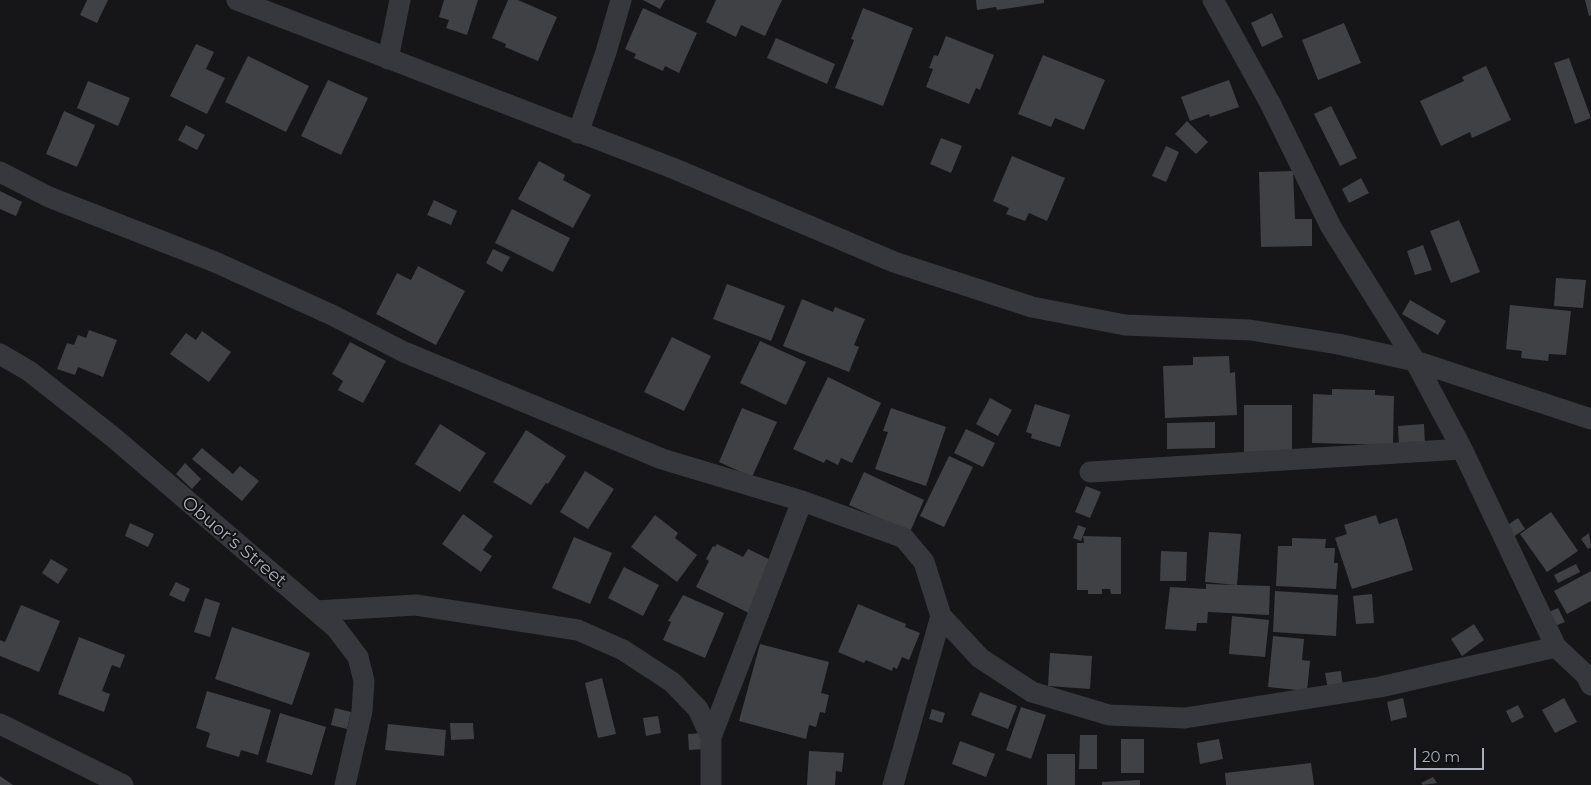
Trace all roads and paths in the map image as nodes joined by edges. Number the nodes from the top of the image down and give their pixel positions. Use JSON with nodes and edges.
{"nodes":[{"id":1,"x":237,"y":0,"type":"edge"},
{"id":2,"x":400,"y":0,"type":"edge"},
{"id":3,"x":621,"y":0,"type":"edge"},
{"id":4,"x":1213,"y":0,"type":"edge"},
{"id":5,"x":388,"y":59,"type":"junction"},
{"id":6,"x":578,"y":133,"type":"junction"},
{"id":7,"x":0,"y":172,"type":"edge"},
{"id":8,"x":0,"y":354,"type":"edge"},
{"id":9,"x":1415,"y":361,"type":"junction"},
{"id":10,"x":1591,"y":420,"type":"edge"},
{"id":11,"x":1462,"y":449,"type":"junction"},
{"id":12,"x":1090,"y":472,"type":"dead end"},
{"id":13,"x":802,"y":501,"type":"junction"},
{"id":14,"x":316,"y":611,"type":"junction"},
{"id":15,"x":941,"y":616,"type":"junction"},
{"id":16,"x":1556,"y":647,"type":"junction"},
{"id":17,"x":1591,"y":685,"type":"edge"},
{"id":18,"x":0,"y":724,"type":"edge"},
{"id":19,"x":711,"y":737,"type":"junction"},
{"id":20,"x":123,"y":785,"type":"edge"},
{"id":21,"x":345,"y":785,"type":"edge"},
{"id":22,"x":711,"y":785,"type":"edge"},
{"id":23,"x":893,"y":785,"type":"edge"}],
"edges":[{"from":1,"to":5,"type":"street"},
{"from":2,"to":5,"type":"street"},
{"from":3,"to":6,"type":"street"},
{"from":4,"to":9,"type":"street"},
{"from":5,"to":6,"type":"street"},
{"from":6,"to":9,"type":"street"},
{"from":7,"to":13,"type":"street"},
{"from":8,"to":14,"type":"street","name":"Obuor’s Street"},
{"from":9,"to":10,"type":"street"},
{"from":9,"to":11,"type":"street"},
{"from":11,"to":12,"type":"street"},
{"from":11,"to":16,"type":"street"},
{"from":13,"to":15,"type":"street"},
{"from":13,"to":19,"type":"street"},
{"from":14,"to":19,"type":"street"},
{"from":14,"to":21,"type":"street","name":"Obuor’s Street"},
{"from":15,"to":16,"type":"street"},
{"from":15,"to":23,"type":"street"},
{"from":16,"to":17,"type":"street"},
{"from":18,"to":20,"type":"street"},
{"from":19,"to":22,"type":"street"}]}
